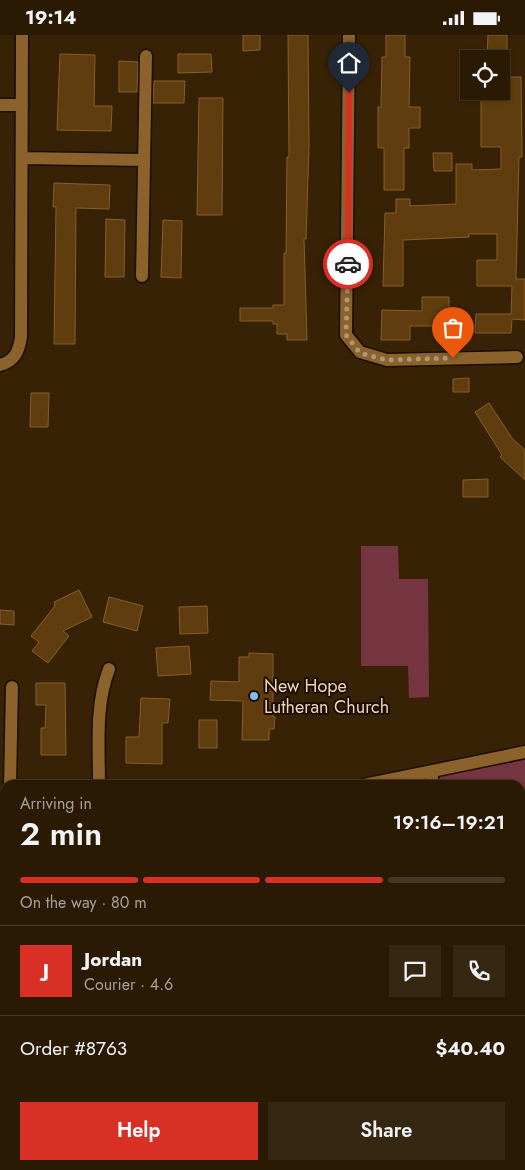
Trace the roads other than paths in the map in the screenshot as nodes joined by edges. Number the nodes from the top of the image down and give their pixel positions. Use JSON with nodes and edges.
{"nodes":[{"id":1,"x":22,"y":35,"type":"edge"},
{"id":2,"x":350,"y":35,"type":"edge"},
{"id":3,"x":146,"y":56,"type":"dead end"},
{"id":4,"x":0,"y":105,"type":"edge"},
{"id":5,"x":22,"y":105,"type":"junction"},
{"id":6,"x":22,"y":157,"type":"junction"},
{"id":7,"x":144,"y":160,"type":"junction"},
{"id":8,"x":142,"y":276,"type":"dead end"},
{"id":9,"x":517,"y":357,"type":"dead end"},
{"id":10,"x":0,"y":365,"type":"edge"},
{"id":11,"x":109,"y":669,"type":"dead end"},
{"id":12,"x":12,"y":687,"type":"dead end"},
{"id":13,"x":525,"y":752,"type":"edge"},
{"id":14,"x":432,"y":771,"type":"junction"},
{"id":15,"x":10,"y":780,"type":"edge"},
{"id":16,"x":99,"y":780,"type":"edge"},
{"id":17,"x":388,"y":780,"type":"edge"},
{"id":18,"x":432,"y":780,"type":"edge"}],
"edges":[{"from":1,"to":5,"type":"street"},
{"from":2,"to":9,"type":"street"},
{"from":3,"to":7,"type":"street"},
{"from":4,"to":5,"type":"street"},
{"from":5,"to":6,"type":"street"},
{"from":6,"to":7,"type":"street"},
{"from":6,"to":10,"type":"street"},
{"from":7,"to":8,"type":"street"},
{"from":11,"to":16,"type":"street"},
{"from":12,"to":15,"type":"street"},
{"from":13,"to":14,"type":"street"},
{"from":14,"to":17,"type":"street"},
{"from":14,"to":18,"type":"street"}]}
